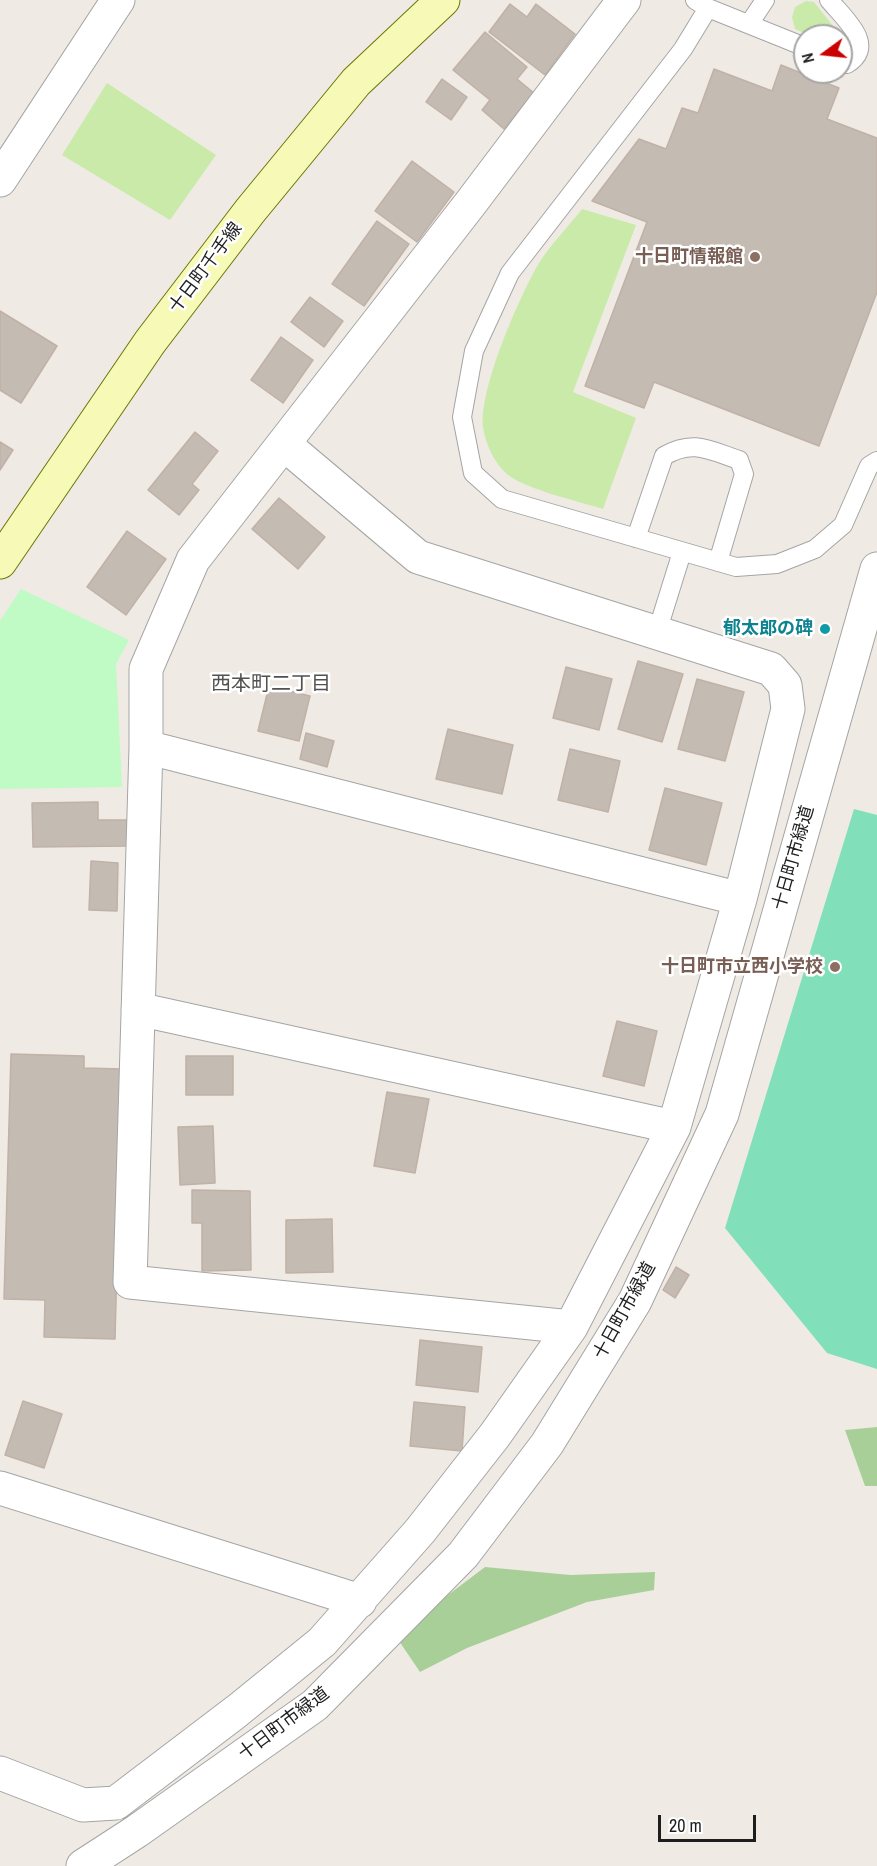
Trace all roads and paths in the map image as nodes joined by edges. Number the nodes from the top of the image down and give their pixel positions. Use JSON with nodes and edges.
{"nodes":[{"id":1,"x":117,"y":0,"type":"edge"},
{"id":2,"x":443,"y":0,"type":"edge"},
{"id":3,"x":624,"y":0,"type":"edge"},
{"id":4,"x":765,"y":0,"type":"edge"},
{"id":5,"x":829,"y":0,"type":"edge"},
{"id":6,"x":702,"y":4,"type":"edge"},
{"id":7,"x":749,"y":24,"type":"junction"},
{"id":8,"x":849,"y":24,"type":"edge"},
{"id":9,"x":853,"y":29,"type":"edge"},
{"id":10,"x":793,"y":42,"type":"edge"},
{"id":11,"x":853,"y":61,"type":"edge"},
{"id":12,"x":0,"y":180,"type":"edge"},
{"id":13,"x":284,"y":444,"type":"junction"},
{"id":14,"x":877,"y":461,"type":"edge"},
{"id":15,"x":636,"y":538,"type":"junction"},
{"id":16,"x":3,"y":550,"type":"edge"},
{"id":17,"x":682,"y":552,"type":"junction"},
{"id":18,"x":718,"y":562,"type":"junction"},
{"id":19,"x":877,"y":569,"type":"edge"},
{"id":20,"x":657,"y":632,"type":"junction"},
{"id":21,"x":147,"y":747,"type":"junction"},
{"id":22,"x":740,"y":899,"type":"junction"},
{"id":23,"x":138,"y":1010,"type":"junction"},
{"id":24,"x":674,"y":1127,"type":"junction"},
{"id":25,"x":571,"y":1327,"type":"junction"},
{"id":26,"x":0,"y":1488,"type":"edge"},
{"id":27,"x":360,"y":1601,"type":"junction"},
{"id":28,"x":0,"y":1773,"type":"edge"},
{"id":29,"x":83,"y":1866,"type":"edge"}],
"edges":[{"from":1,"to":12,"type":"street"},
{"from":2,"to":16,"type":"main road","name":"十日町千手線"},
{"from":3,"to":13,"type":"street"},
{"from":4,"to":7,"type":"lane"},
{"from":5,"to":8,"type":"lane"},
{"from":6,"to":7,"type":"lane"},
{"from":6,"to":15,"type":"lane"},
{"from":7,"to":10,"type":"lane"},
{"from":9,"to":11,"type":"lane"},
{"from":13,"to":20,"type":"street"},
{"from":13,"to":21,"type":"street"},
{"from":14,"to":18,"type":"lane"},
{"from":15,"to":17,"type":"lane"},
{"from":15,"to":18,"type":"lane"},
{"from":17,"to":18,"type":"lane"},
{"from":17,"to":20,"type":"lane"},
{"from":19,"to":29,"type":"street","name":"十日町市緑道"},
{"from":20,"to":22,"type":"street"},
{"from":21,"to":22,"type":"street"},
{"from":21,"to":23,"type":"street"},
{"from":22,"to":24,"type":"street"},
{"from":23,"to":24,"type":"street"},
{"from":23,"to":25,"type":"street"},
{"from":24,"to":25,"type":"street"},
{"from":25,"to":27,"type":"street"},
{"from":26,"to":27,"type":"street"},
{"from":27,"to":28,"type":"street"}]}
